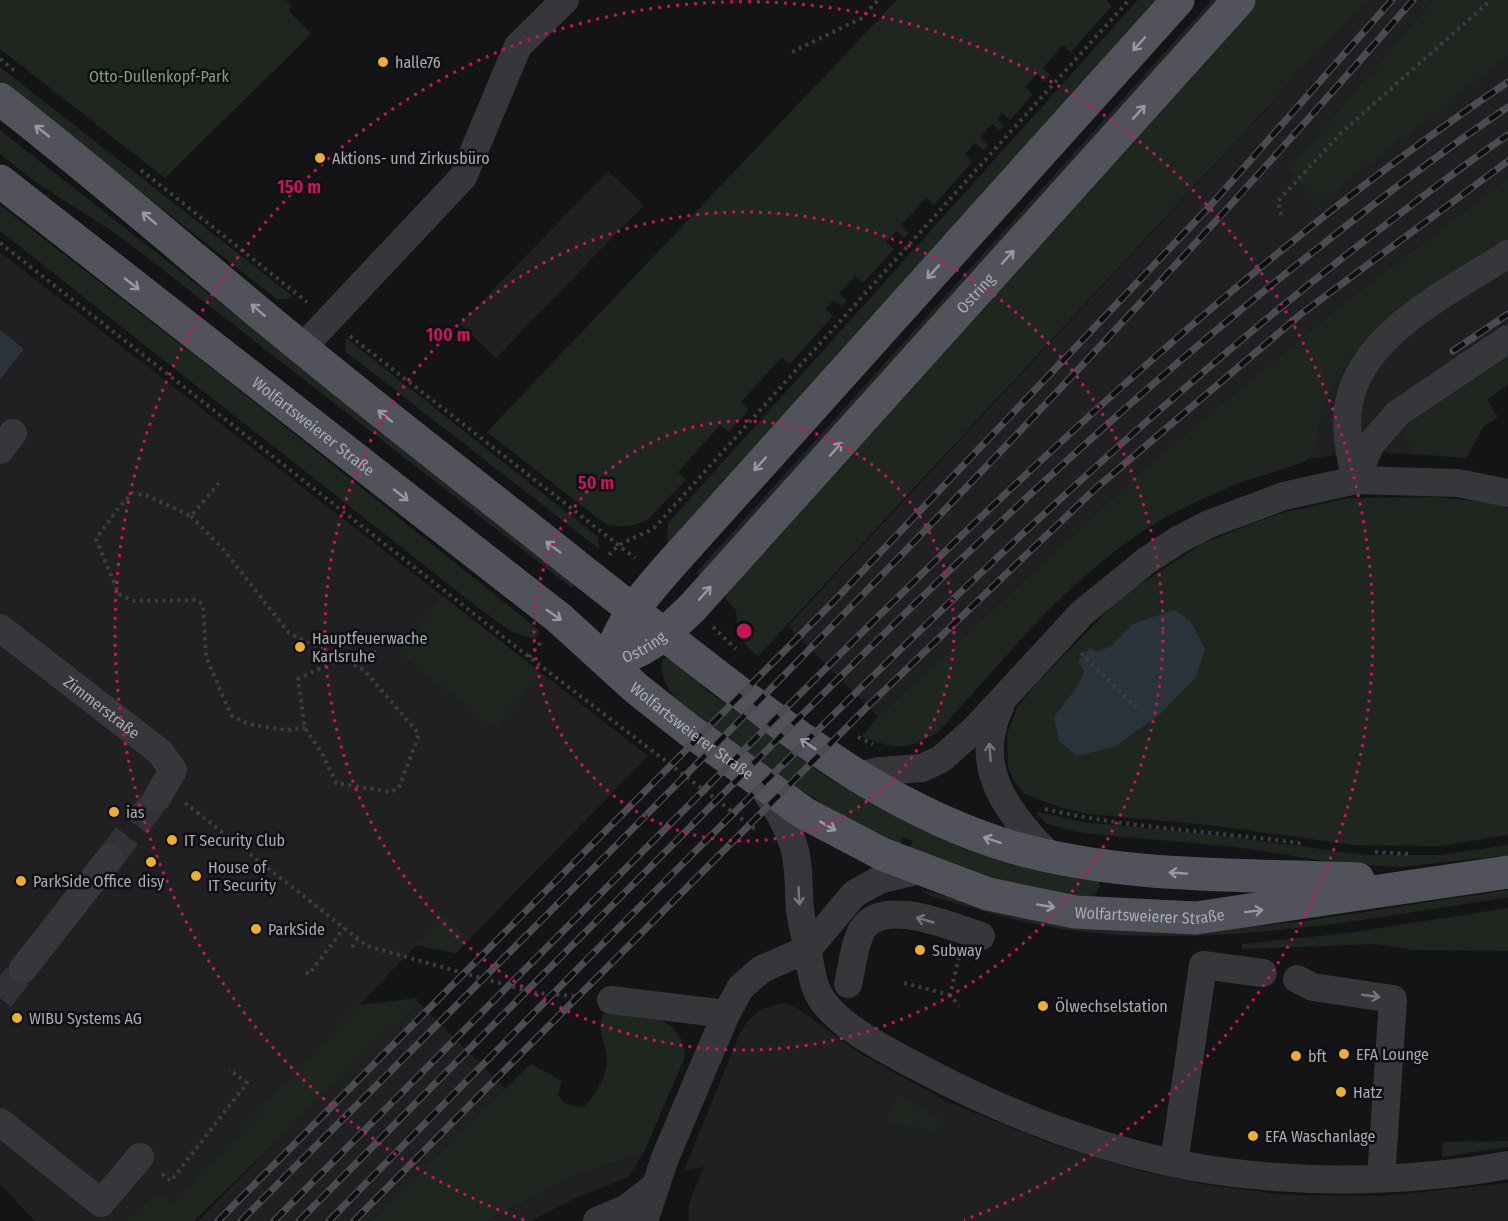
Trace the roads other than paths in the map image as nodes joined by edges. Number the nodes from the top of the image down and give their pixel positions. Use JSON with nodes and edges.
{"nodes":[{"id":1,"x":565,"y":0,"type":"edge"},
{"id":2,"x":1178,"y":0,"type":"edge"},
{"id":3,"x":1239,"y":0,"type":"edge"},
{"id":4,"x":0,"y":99,"type":"edge"},
{"id":5,"x":0,"y":181,"type":"edge"},
{"id":6,"x":1508,"y":254,"type":"edge"},
{"id":7,"x":1508,"y":339,"type":"edge"},
{"id":8,"x":302,"y":348,"type":"junction"},
{"id":9,"x":1356,"y":480,"type":"junction"},
{"id":10,"x":1508,"y":493,"type":"edge"},
{"id":11,"x":631,"y":610,"type":"junction"},
{"id":12,"x":0,"y":628,"type":"edge"},
{"id":13,"x":664,"y":635,"type":"junction"},
{"id":14,"x":608,"y":662,"type":"junction"},
{"id":15,"x":1012,"y":687,"type":"junction"},
{"id":16,"x":857,"y":776,"type":"junction"},
{"id":17,"x":761,"y":783,"type":"junction"},
{"id":18,"x":161,"y":793,"type":"tunnel mouth"},
{"id":19,"x":1049,"y":855,"type":"junction"},
{"id":20,"x":110,"y":858,"type":"tunnel mouth"},
{"id":21,"x":1417,"y":868,"type":"junction"},
{"id":22,"x":920,"y":870,"type":"junction"},
{"id":23,"x":1508,"y":872,"type":"edge"},
{"id":24,"x":981,"y":936,"type":"dead end"},
{"id":25,"x":808,"y":949,"type":"junction"},
{"id":26,"x":23,"y":969,"type":"tunnel mouth"},
{"id":27,"x":1263,"y":974,"type":"dead end"},
{"id":28,"x":1305,"y":983,"type":"dead end"},
{"id":29,"x":848,"y":984,"type":"dead end"},
{"id":30,"x":611,"y":1000,"type":"road end"},
{"id":31,"x":726,"y":1014,"type":"junction"},
{"id":32,"x":0,"y":1122,"type":"edge"},
{"id":33,"x":140,"y":1157,"type":"dead end"},
{"id":34,"x":1174,"y":1163,"type":"junction"},
{"id":35,"x":1508,"y":1165,"type":"edge"},
{"id":36,"x":1381,"y":1178,"type":"junction"},
{"id":37,"x":654,"y":1187,"type":"junction"},
{"id":38,"x":597,"y":1221,"type":"edge"},
{"id":39,"x":644,"y":1221,"type":"edge"},
{"id":40,"x":663,"y":1221,"type":"edge"}],
"edges":[{"from":1,"to":8,"type":"street"},
{"from":2,"to":11,"type":"main road","name":"Ostring","one_way":true},
{"from":13,"to":3,"type":"main road","name":"Ostring","one_way":true},
{"from":8,"to":4,"type":"main road","name":"Wolfartsweierer Straße","one_way":true},
{"from":5,"to":14,"type":"main road","name":"Wolfartsweierer Straße","one_way":true},
{"from":6,"to":9,"type":"street"},
{"from":7,"to":9,"type":"street"},
{"from":11,"to":8,"type":"main road","name":"Wolfartsweierer Straße","one_way":true},
{"from":9,"to":10,"type":"street"},
{"from":9,"to":15,"type":"street"},
{"from":11,"to":13,"type":"main road","name":"Wolfartsweierer Straße"},
{"from":11,"to":14,"type":"main road","name":"Ostring"},
{"from":12,"to":18,"type":"street","name":"Zimmerstraße"},
{"from":13,"to":14,"type":"main road","name":"Ostring"},
{"from":16,"to":13,"type":"main road","name":"Wolfartsweierer Straße","one_way":true},
{"from":14,"to":17,"type":"main road","name":"Wolfartsweierer Straße"},
{"from":15,"to":16,"type":"street"},
{"from":19,"to":15,"type":"street","one_way":true},
{"from":19,"to":16,"type":"main road","name":"Wolfartsweierer Straße","one_way":true},
{"from":17,"to":22,"type":"main road","name":"Wolfartsweierer Straße","one_way":true},
{"from":17,"to":25,"type":"street","one_way":true},
{"from":21,"to":19,"type":"main road","name":"Wolfartsweierer Straße","one_way":true},
{"from":20,"to":26,"type":"street"},
{"from":22,"to":21,"type":"main road","name":"Wolfartsweierer Straße","one_way":true},
{"from":21,"to":23,"type":"main road","name":"Wolfartsweierer Straße"},
{"from":22,"to":25,"type":"street"},
{"from":24,"to":29,"type":"street","one_way":true},
{"from":25,"to":31,"type":"street"},
{"from":25,"to":34,"type":"street"},
{"from":27,"to":34,"type":"street"},
{"from":28,"to":36,"type":"street","one_way":true},
{"from":30,"to":31,"type":"street"},
{"from":31,"to":37,"type":"street"},
{"from":32,"to":33,"type":"street"},
{"from":34,"to":36,"type":"street"},
{"from":35,"to":36,"type":"street"},
{"from":37,"to":38,"type":"street"},
{"from":37,"to":39,"type":"street"},
{"from":37,"to":40,"type":"street"}]}
